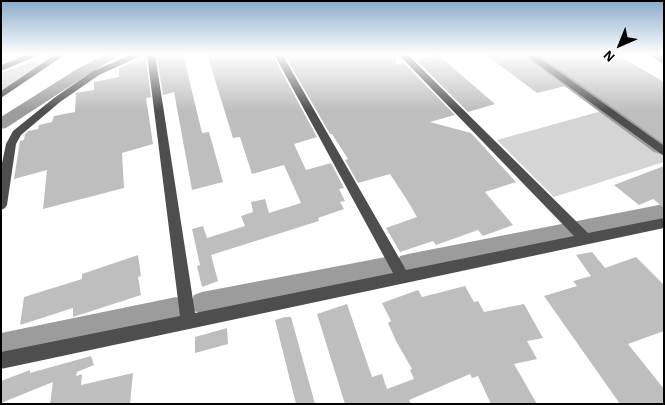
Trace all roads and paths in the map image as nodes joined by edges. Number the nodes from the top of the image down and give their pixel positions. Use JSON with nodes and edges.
{"nodes":[{"id":1,"x":35,"y":73,"type":"edge"},
{"id":2,"x":96,"y":73,"type":"edge"},
{"id":3,"x":154,"y":73,"type":"edge"},
{"id":4,"x":289,"y":73,"type":"edge"},
{"id":5,"x":421,"y":73,"type":"edge"},
{"id":6,"x":554,"y":73,"type":"edge"},
{"id":7,"x":1,"y":96,"type":"edge"},
{"id":8,"x":664,"y":152,"type":"edge"},
{"id":9,"x":1,"y":205,"type":"edge"},
{"id":10,"x":664,"y":223,"type":"edge"},
{"id":11,"x":585,"y":239,"type":"junction"},
{"id":12,"x":402,"y":276,"type":"junction"},
{"id":13,"x":188,"y":321,"type":"junction"},
{"id":14,"x":1,"y":361,"type":"edge"}],
"edges":[{"from":1,"to":7,"type":"street"},
{"from":2,"to":9,"type":"street"},
{"from":3,"to":13,"type":"street"},
{"from":4,"to":12,"type":"street"},
{"from":5,"to":11,"type":"street"},
{"from":6,"to":8,"type":"street"},
{"from":10,"to":11,"type":"street"},
{"from":11,"to":12,"type":"street"},
{"from":12,"to":13,"type":"street"},
{"from":13,"to":14,"type":"street"}]}
